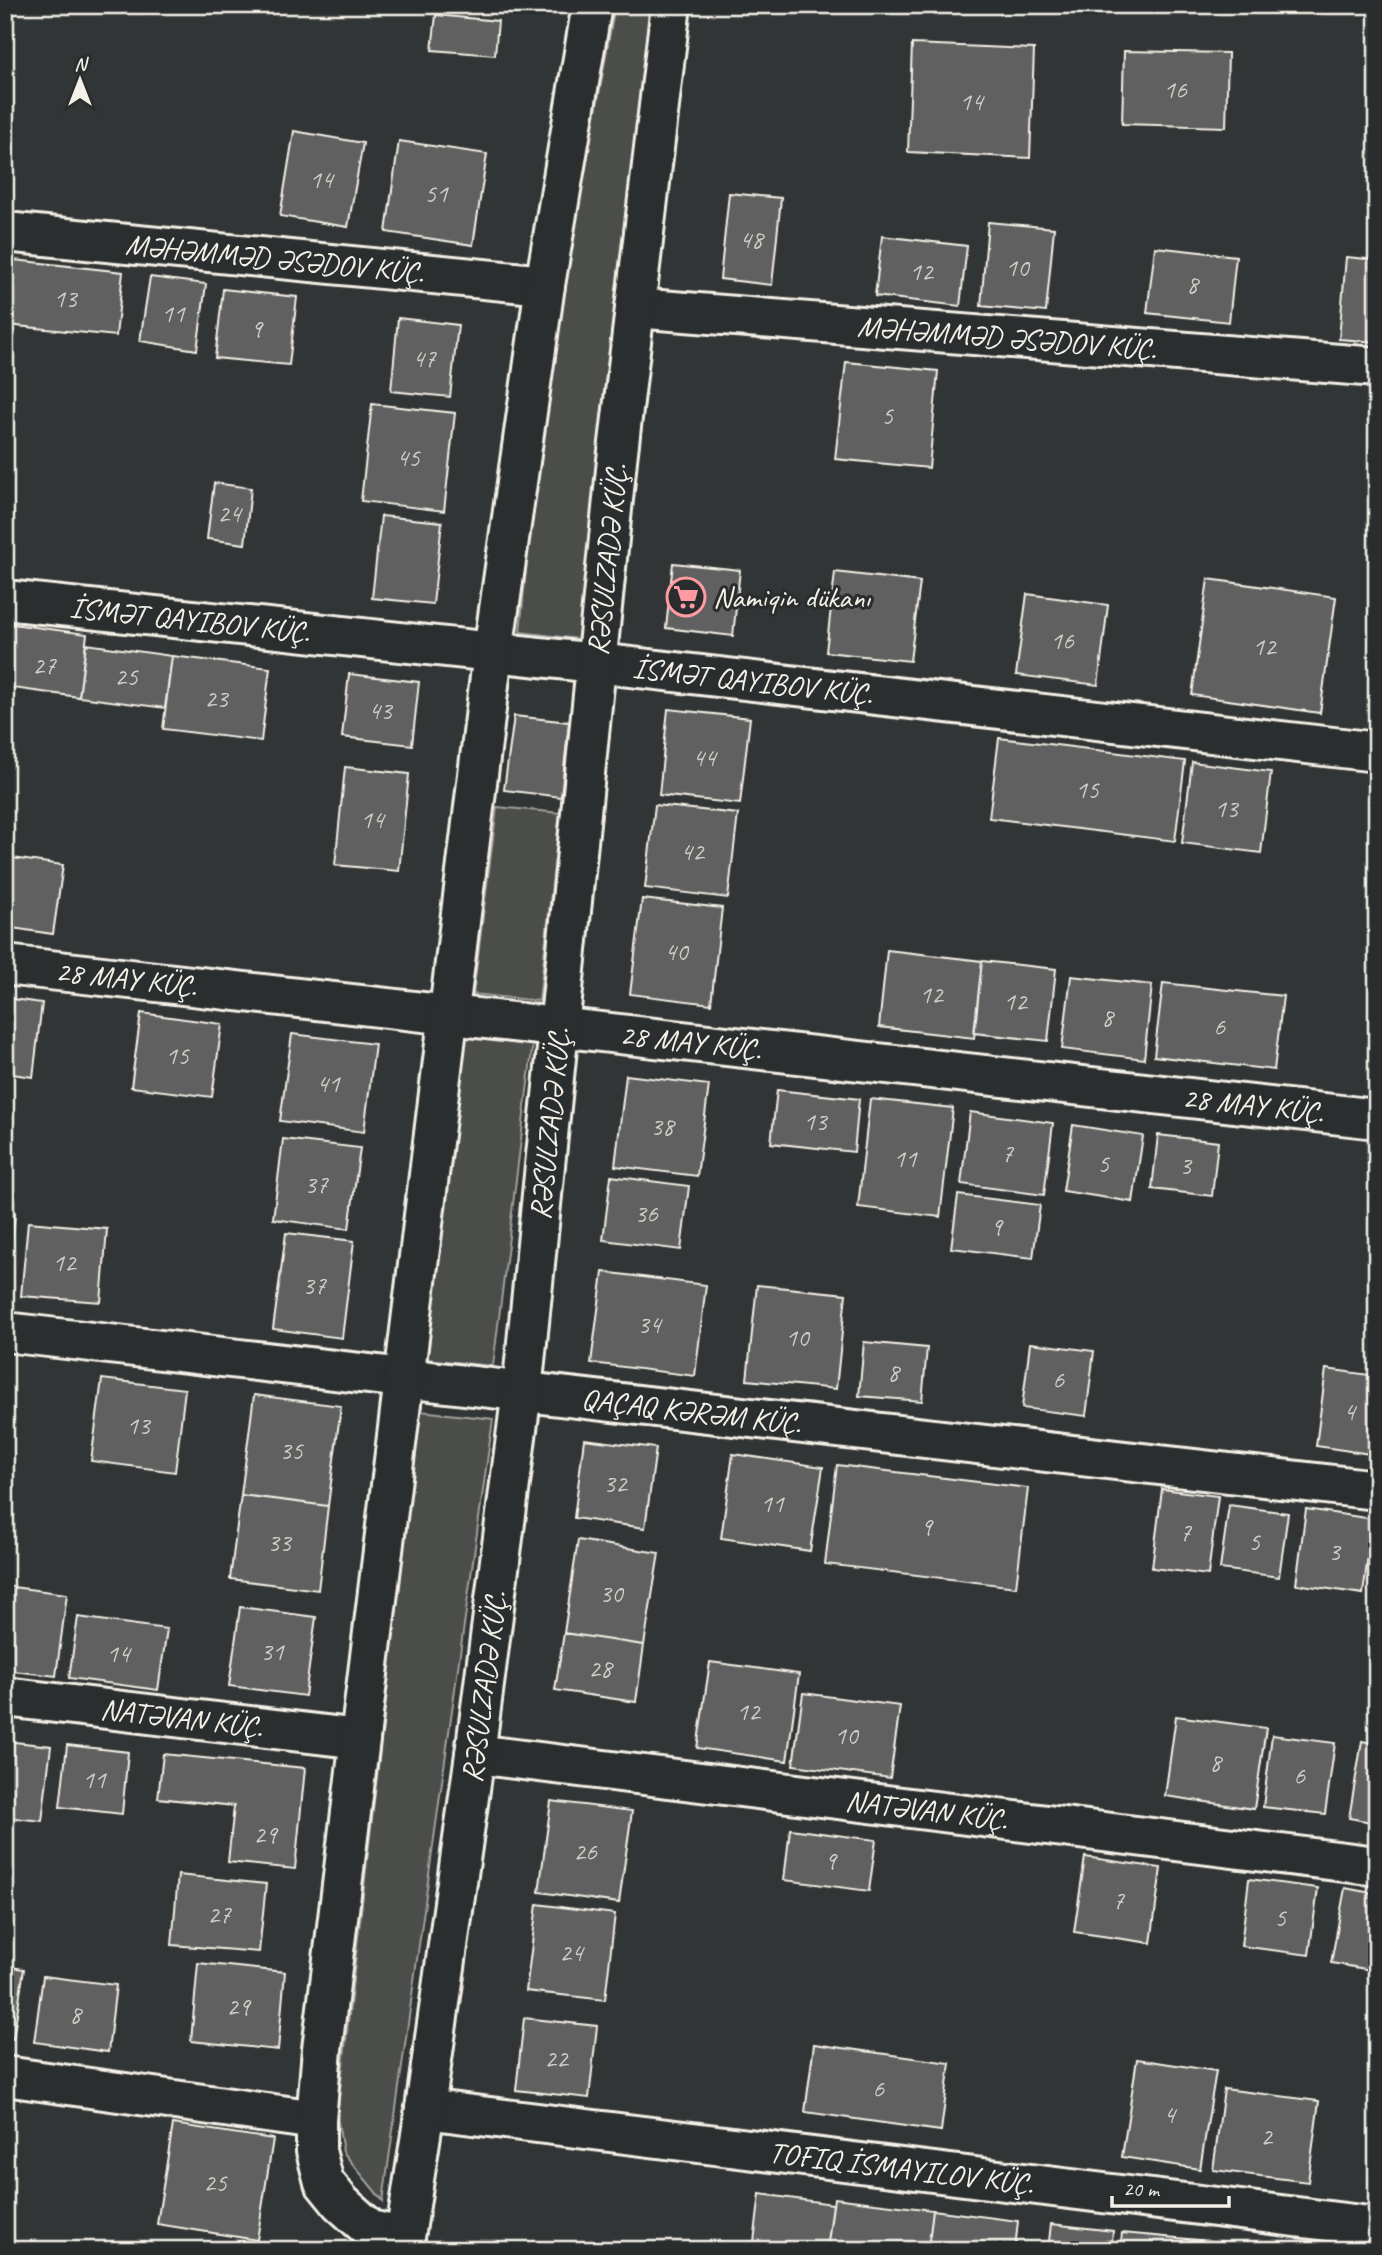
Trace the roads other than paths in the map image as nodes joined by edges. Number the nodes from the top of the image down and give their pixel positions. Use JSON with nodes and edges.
{"nodes":[{"id":1,"x":592,"y":5,"type":"edge"},
{"id":2,"x":671,"y":5,"type":"edge"},
{"id":3,"x":5,"y":232,"type":"edge"},
{"id":4,"x":545,"y":285,"type":"junction"},
{"id":5,"x":635,"y":308,"type":"junction"},
{"id":6,"x":1377,"y":368,"type":"edge"},
{"id":7,"x":5,"y":600,"type":"edge"},
{"id":8,"x":494,"y":652,"type":"junction"},
{"id":9,"x":596,"y":663,"type":"junction"},
{"id":10,"x":1377,"y":752,"type":"edge"},
{"id":11,"x":5,"y":965,"type":"edge"},
{"id":12,"x":448,"y":1014,"type":"junction"},
{"id":13,"x":559,"y":1027,"type":"junction"},
{"id":14,"x":1377,"y":1118,"type":"edge"},
{"id":15,"x":5,"y":1332,"type":"edge"},
{"id":16,"x":404,"y":1378,"type":"junction"},
{"id":17,"x":522,"y":1391,"type":"junction"},
{"id":18,"x":1377,"y":1490,"type":"edge"},
{"id":19,"x":5,"y":1697,"type":"edge"},
{"id":20,"x":360,"y":1739,"type":"junction"},
{"id":21,"x":475,"y":1754,"type":"junction"},
{"id":22,"x":1377,"y":1866,"type":"edge"},
{"id":23,"x":5,"y":2076,"type":"edge"},
{"id":24,"x":425,"y":2109,"type":"junction"},
{"id":25,"x":316,"y":2120,"type":"junction"},
{"id":26,"x":1377,"y":2227,"type":"edge"},
{"id":27,"x":404,"y":2244,"type":"edge"}],
"edges":[{"from":1,"to":4,"type":"street"},
{"from":2,"to":5,"type":"street","name":"RƏSULZADƏ KÜÇ."},
{"from":3,"to":4,"type":"street","name":"MƏHƏMMƏD ƏSƏDOV KÜÇ."},
{"from":4,"to":8,"type":"street"},
{"from":5,"to":6,"type":"street","name":"MƏHƏMMƏD ƏSƏDOV KÜÇ."},
{"from":5,"to":9,"type":"street","name":"RƏSULZADƏ KÜÇ."},
{"from":7,"to":8,"type":"street"},
{"from":8,"to":9,"type":"street"},
{"from":8,"to":12,"type":"street"},
{"from":9,"to":10,"type":"street"},
{"from":9,"to":13,"type":"street","name":"RƏSULZADƏ KÜÇ."},
{"from":11,"to":12,"type":"street","name":"28 MAY KÜÇ."},
{"from":12,"to":13,"type":"street","name":"28 MAY KÜÇ."},
{"from":12,"to":16,"type":"street"},
{"from":13,"to":14,"type":"street","name":"28 MAY KÜÇ."},
{"from":13,"to":17,"type":"street","name":"RƏSULZADƏ KÜÇ."},
{"from":15,"to":16,"type":"street","name":"QAÇAQ KƏRƏM KÜÇ."},
{"from":16,"to":17,"type":"street","name":"QAÇAQ KƏRƏM KÜÇ."},
{"from":16,"to":20,"type":"street"},
{"from":17,"to":18,"type":"street","name":"QAÇAQ KƏRƏM KÜÇ."},
{"from":17,"to":21,"type":"street","name":"RƏSULZADƏ KÜÇ."},
{"from":19,"to":20,"type":"street","name":"NATƏVAN KÜÇ."},
{"from":20,"to":25,"type":"street"},
{"from":21,"to":22,"type":"street","name":"NATƏVAN KÜÇ."},
{"from":21,"to":24,"type":"street","name":"RƏSULZADƏ KÜÇ."},
{"from":23,"to":25,"type":"street"},
{"from":24,"to":26,"type":"street"},
{"from":24,"to":27,"type":"street","name":"RƏSULZADƏ KÜÇ."},
{"from":25,"to":27,"type":"street"}]}
